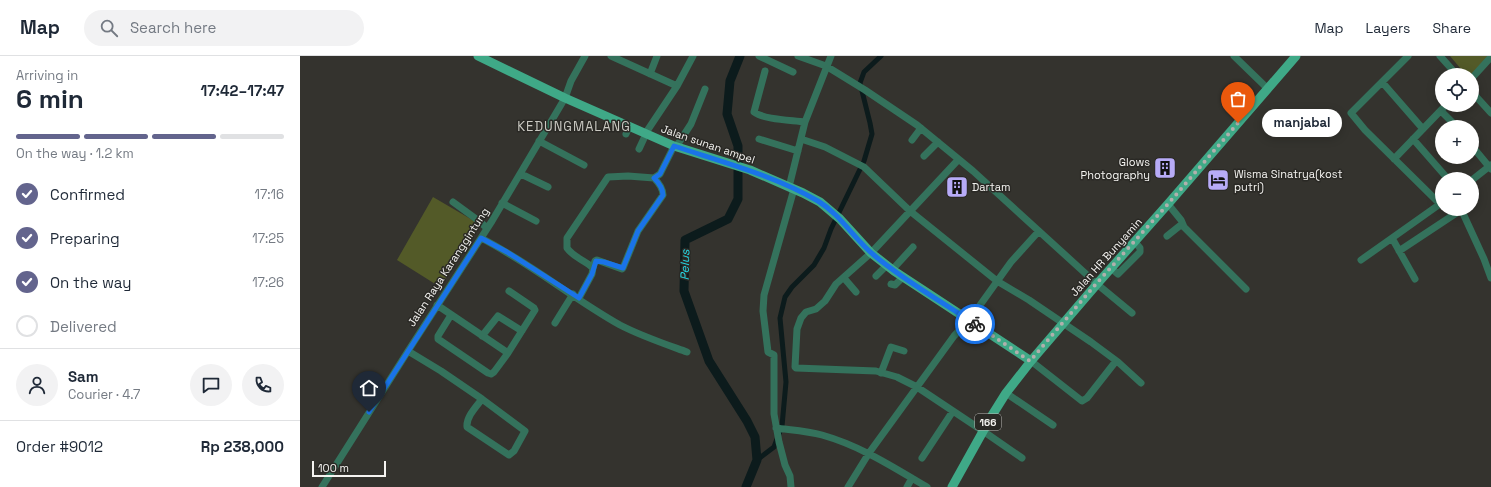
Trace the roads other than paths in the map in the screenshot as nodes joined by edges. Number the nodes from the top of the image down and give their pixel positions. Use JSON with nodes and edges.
{"nodes":[{"id":1,"x":478,"y":56,"type":"edge"},
{"id":2,"x":583,"y":56,"type":"edge"},
{"id":3,"x":611,"y":56,"type":"edge"},
{"id":4,"x":658,"y":56,"type":"edge"},
{"id":5,"x":693,"y":56,"type":"edge"},
{"id":6,"x":759,"y":56,"type":"edge"},
{"id":7,"x":798,"y":56,"type":"edge"},
{"id":8,"x":831,"y":56,"type":"edge"},
{"id":9,"x":1234,"y":56,"type":"edge"},
{"id":10,"x":1296,"y":56,"type":"edge"},
{"id":11,"x":1408,"y":56,"type":"edge"},
{"id":12,"x":1440,"y":56,"type":"edge"},
{"id":13,"x":1491,"y":58,"type":"edge"},
{"id":14,"x":826,"y":66,"type":"junction"},
{"id":15,"x":1451,"y":68,"type":"edge"},
{"id":16,"x":765,"y":71,"type":"dead end"},
{"id":17,"x":1479,"y":71,"type":"edge"},
{"id":18,"x":792,"y":72,"type":"dead end"},
{"id":19,"x":650,"y":74,"type":"junction"},
{"id":20,"x":1382,"y":82,"type":"junction"},
{"id":21,"x":677,"y":86,"type":"junction"},
{"id":22,"x":1267,"y":88,"type":"junction"},
{"id":23,"x":705,"y":89,"type":"dead end"},
{"id":24,"x":565,"y":98,"type":"junction"},
{"id":25,"x":1479,"y":100,"type":"edge"},
{"id":26,"x":1440,"y":112,"type":"edge"},
{"id":27,"x":1442,"y":112,"type":"edge"},
{"id":28,"x":1491,"y":113,"type":"edge"},
{"id":29,"x":1450,"y":120,"type":"edge"},
{"id":30,"x":805,"y":122,"type":"junction"},
{"id":31,"x":921,"y":128,"type":"junction"},
{"id":32,"x":1423,"y":129,"type":"junction"},
{"id":33,"x":646,"y":134,"type":"junction"},
{"id":34,"x":759,"y":139,"type":"dead end"},
{"id":35,"x":801,"y":139,"type":"junction"},
{"id":36,"x":1413,"y":139,"type":"junction"},
{"id":37,"x":912,"y":140,"type":"dead end"},
{"id":38,"x":539,"y":141,"type":"junction"},
{"id":39,"x":938,"y":142,"type":"junction"},
{"id":40,"x":675,"y":147,"type":"junction"},
{"id":41,"x":639,"y":149,"type":"dead end"},
{"id":42,"x":798,"y":151,"type":"junction"},
{"id":43,"x":1479,"y":154,"type":"edge"},
{"id":44,"x":924,"y":156,"type":"dead end"},
{"id":45,"x":1394,"y":159,"type":"junction"},
{"id":46,"x":958,"y":160,"type":"junction"},
{"id":47,"x":584,"y":165,"type":"dead end"},
{"id":48,"x":1490,"y":167,"type":"edge"},
{"id":49,"x":1442,"y":172,"type":"edge"},
{"id":50,"x":521,"y":174,"type":"junction"},
{"id":51,"x":1479,"y":175,"type":"edge"},
{"id":52,"x":654,"y":178,"type":"junction"},
{"id":53,"x":548,"y":187,"type":"dead end"},
{"id":54,"x":791,"y":188,"type":"junction"},
{"id":55,"x":1435,"y":197,"type":"edge"},
{"id":56,"x":453,"y":202,"type":"dead end"},
{"id":57,"x":502,"y":203,"type":"junction"},
{"id":58,"x":1168,"y":204,"type":"junction"},
{"id":59,"x":1435,"y":207,"type":"edge"},
{"id":60,"x":910,"y":211,"type":"junction"},
{"id":61,"x":1451,"y":216,"type":"edge"},
{"id":62,"x":1464,"y":216,"type":"edge"},
{"id":63,"x":536,"y":220,"type":"dead end"},
{"id":64,"x":1182,"y":224,"type":"junction"},
{"id":65,"x":487,"y":228,"type":"junction"},
{"id":66,"x":1039,"y":231,"type":"junction"},
{"id":67,"x":1167,"y":236,"type":"dead end"},
{"id":68,"x":481,"y":238,"type":"junction"},
{"id":69,"x":1392,"y":238,"type":"junction"},
{"id":70,"x":913,"y":247,"type":"dead end"},
{"id":71,"x":1399,"y":251,"type":"junction"},
{"id":72,"x":871,"y":253,"type":"junction"},
{"id":73,"x":1361,"y":260,"type":"dead end"},
{"id":74,"x":593,"y":268,"type":"junction"},
{"id":75,"x":890,"y":268,"type":"junction"},
{"id":76,"x":876,"y":276,"type":"dead end"},
{"id":77,"x":844,"y":278,"type":"junction"},
{"id":78,"x":903,"y":278,"type":"junction"},
{"id":79,"x":1491,"y":278,"type":"edge"},
{"id":80,"x":1416,"y":280,"type":"dead end"},
{"id":81,"x":997,"y":281,"type":"junction"},
{"id":82,"x":891,"y":284,"type":"dead end"},
{"id":83,"x":1096,"y":284,"type":"junction"},
{"id":84,"x":1246,"y":289,"type":"dead end"},
{"id":85,"x":509,"y":291,"type":"dead end"},
{"id":86,"x":856,"y":292,"type":"dead end"},
{"id":87,"x":576,"y":296,"type":"junction"},
{"id":88,"x":437,"y":305,"type":"junction"},
{"id":89,"x":1132,"y":313,"type":"dead end"},
{"id":90,"x":451,"y":315,"type":"junction"},
{"id":91,"x":969,"y":320,"type":"junction"},
{"id":92,"x":554,"y":323,"type":"dead end"},
{"id":93,"x":1064,"y":323,"type":"junction"},
{"id":94,"x":522,"y":331,"type":"junction"},
{"id":95,"x":482,"y":336,"type":"junction"},
{"id":96,"x":408,"y":351,"type":"junction"},
{"id":97,"x":904,"y":351,"type":"dead end"},
{"id":98,"x":687,"y":352,"type":"dead end"},
{"id":99,"x":508,"y":353,"type":"junction"},
{"id":100,"x":1030,"y":361,"type":"junction"},
{"id":101,"x":1116,"y":361,"type":"junction"},
{"id":102,"x":881,"y":372,"type":"junction"},
{"id":103,"x":1141,"y":383,"type":"dead end"},
{"id":104,"x":917,"y":387,"type":"junction"},
{"id":105,"x":1006,"y":394,"type":"junction"},
{"id":106,"x":482,"y":399,"type":"junction"},
{"id":107,"x":953,"y":412,"type":"junction"},
{"id":108,"x":1053,"y":425,"type":"dead end"},
{"id":109,"x":776,"y":428,"type":"junction"},
{"id":110,"x":983,"y":431,"type":"junction"},
{"id":111,"x":869,"y":453,"type":"junction"},
{"id":112,"x":922,"y":458,"type":"dead end"},
{"id":113,"x":1022,"y":458,"type":"dead end"},
{"id":114,"x":912,"y":478,"type":"junction"},
{"id":115,"x":322,"y":487,"type":"edge"},
{"id":116,"x":791,"y":487,"type":"edge"},
{"id":117,"x":848,"y":487,"type":"edge"},
{"id":118,"x":907,"y":487,"type":"edge"},
{"id":119,"x":927,"y":487,"type":"edge"},
{"id":120,"x":952,"y":487,"type":"edge"}],
"edges":[{"from":1,"to":24,"type":"main road","name":"Jalan sunan ampel"},
{"from":2,"to":24,"type":"street","name":"Jalan Raya Karanggintung"},
{"from":3,"to":19,"type":"street"},
{"from":4,"to":19,"type":"street"},
{"from":5,"to":21,"type":"street"},
{"from":6,"to":18,"type":"street"},
{"from":7,"to":14,"type":"street"},
{"from":8,"to":14,"type":"street"},
{"from":9,"to":22,"type":"street"},
{"from":10,"to":22,"type":"main road","name":"Jalan HR Bunyamin"},
{"from":11,"to":20,"type":"street"},
{"from":12,"to":15,"type":"street"},
{"from":13,"to":17,"type":"street"},
{"from":14,"to":30,"type":"street"},
{"from":14,"to":31,"type":"street"},
{"from":16,"to":30,"type":"street"},
{"from":19,"to":21,"type":"street"},
{"from":20,"to":32,"type":"street"},
{"from":20,"to":45,"type":"street"},
{"from":21,"to":33,"type":"street"},
{"from":22,"to":58,"type":"main road","name":"Jalan HR Bunyamin"},
{"from":23,"to":40,"type":"street"},
{"from":24,"to":33,"type":"main road","name":"Jalan sunan ampel"},
{"from":24,"to":38,"type":"street","name":"Jalan Raya Karanggintung"},
{"from":25,"to":28,"type":"street"},
{"from":26,"to":32,"type":"street"},
{"from":27,"to":29,"type":"street"},
{"from":30,"to":35,"type":"street"},
{"from":31,"to":37,"type":"street"},
{"from":31,"to":39,"type":"street"},
{"from":32,"to":36,"type":"street"},
{"from":33,"to":40,"type":"main road","name":"Jalan sunan ampel"},
{"from":33,"to":41,"type":"street"},
{"from":34,"to":42,"type":"street"},
{"from":35,"to":42,"type":"street"},
{"from":35,"to":60,"type":"street"},
{"from":36,"to":45,"type":"street"},
{"from":36,"to":49,"type":"street"},
{"from":38,"to":47,"type":"street"},
{"from":38,"to":50,"type":"street","name":"Jalan Raya Karanggintung"},
{"from":39,"to":44,"type":"street"},
{"from":39,"to":46,"type":"street"},
{"from":40,"to":52,"type":"street"},
{"from":40,"to":54,"type":"main road","name":"Jalan sunan ampel"},
{"from":42,"to":54,"type":"street"},
{"from":43,"to":48,"type":"street"},
{"from":45,"to":55,"type":"street"},
{"from":46,"to":60,"type":"street"},
{"from":46,"to":66,"type":"street"},
{"from":48,"to":51,"type":"street"},
{"from":50,"to":53,"type":"street"},
{"from":50,"to":57,"type":"street","name":"Jalan Raya Karanggintung"},
{"from":52,"to":74,"type":"street"},
{"from":52,"to":74,"type":"street"},
{"from":54,"to":72,"type":"main road","name":"Jalan sunan ampel"},
{"from":54,"to":109,"type":"street"},
{"from":56,"to":65,"type":"street"},
{"from":57,"to":63,"type":"street"},
{"from":57,"to":65,"type":"street","name":"Jalan Raya Karanggintung"},
{"from":58,"to":64,"type":"street"},
{"from":58,"to":83,"type":"main road","name":"Jalan HR Bunyamin"},
{"from":59,"to":69,"type":"street"},
{"from":60,"to":72,"type":"street"},
{"from":60,"to":81,"type":"street"},
{"from":61,"to":71,"type":"street"},
{"from":62,"to":79,"type":"street"},
{"from":64,"to":67,"type":"street"},
{"from":64,"to":84,"type":"street"},
{"from":65,"to":68,"type":"street","name":"Jalan Raya Karanggintung"},
{"from":66,"to":81,"type":"street"},
{"from":66,"to":83,"type":"street"},
{"from":68,"to":87,"type":"street"},
{"from":68,"to":88,"type":"street","name":"Jalan Raya Karanggintung"},
{"from":69,"to":71,"type":"street"},
{"from":69,"to":73,"type":"street"},
{"from":70,"to":75,"type":"street"},
{"from":71,"to":80,"type":"street"},
{"from":72,"to":75,"type":"main road","name":"Jalan sunan ampel"},
{"from":72,"to":77,"type":"street"},
{"from":74,"to":87,"type":"street"},
{"from":75,"to":76,"type":"street"},
{"from":75,"to":78,"type":"main road","name":"Jalan sunan ampel"},
{"from":77,"to":86,"type":"street"},
{"from":77,"to":102,"type":"street"},
{"from":78,"to":82,"type":"street"},
{"from":78,"to":91,"type":"main road","name":"Jalan sunan ampel"},
{"from":81,"to":91,"type":"street"},
{"from":81,"to":93,"type":"street"},
{"from":83,"to":89,"type":"street"},
{"from":83,"to":93,"type":"main road","name":"Jalan HR Bunyamin"},
{"from":85,"to":94,"type":"street"},
{"from":87,"to":92,"type":"street"},
{"from":87,"to":98,"type":"street"},
{"from":88,"to":90,"type":"street"},
{"from":88,"to":96,"type":"street","name":"Jalan Raya Karanggintung"},
{"from":90,"to":95,"type":"street"},
{"from":90,"to":99,"type":"street"},
{"from":91,"to":100,"type":"main road","name":"Jalan sunan ampel"},
{"from":91,"to":104,"type":"street"},
{"from":93,"to":100,"type":"main road","name":"Jalan HR Bunyamin"},
{"from":93,"to":101,"type":"street"},
{"from":94,"to":95,"type":"street"},
{"from":94,"to":99,"type":"street"},
{"from":95,"to":99,"type":"street"},
{"from":96,"to":106,"type":"street"},
{"from":96,"to":115,"type":"street","name":"Jalan Raya Karanggintung"},
{"from":97,"to":102,"type":"street"},
{"from":100,"to":101,"type":"street"},
{"from":100,"to":105,"type":"main road","name":"Jalan HR Bunyamin","number":"166"},
{"from":101,"to":103,"type":"street"},
{"from":102,"to":104,"type":"street"},
{"from":104,"to":107,"type":"street"},
{"from":104,"to":111,"type":"street"},
{"from":105,"to":108,"type":"street"},
{"from":105,"to":110,"type":"main road","name":"Jalan HR Bunyamin","number":"166"},
{"from":106,"to":106,"type":"street"},
{"from":107,"to":110,"type":"street"},
{"from":107,"to":112,"type":"street"},
{"from":109,"to":111,"type":"street"},
{"from":109,"to":116,"type":"street"},
{"from":110,"to":113,"type":"street"},
{"from":110,"to":120,"type":"main road","name":"Jalan HR Bunyamin","number":"166"},
{"from":111,"to":114,"type":"street"},
{"from":111,"to":117,"type":"street"},
{"from":114,"to":118,"type":"street"},
{"from":114,"to":119,"type":"street"}]}
